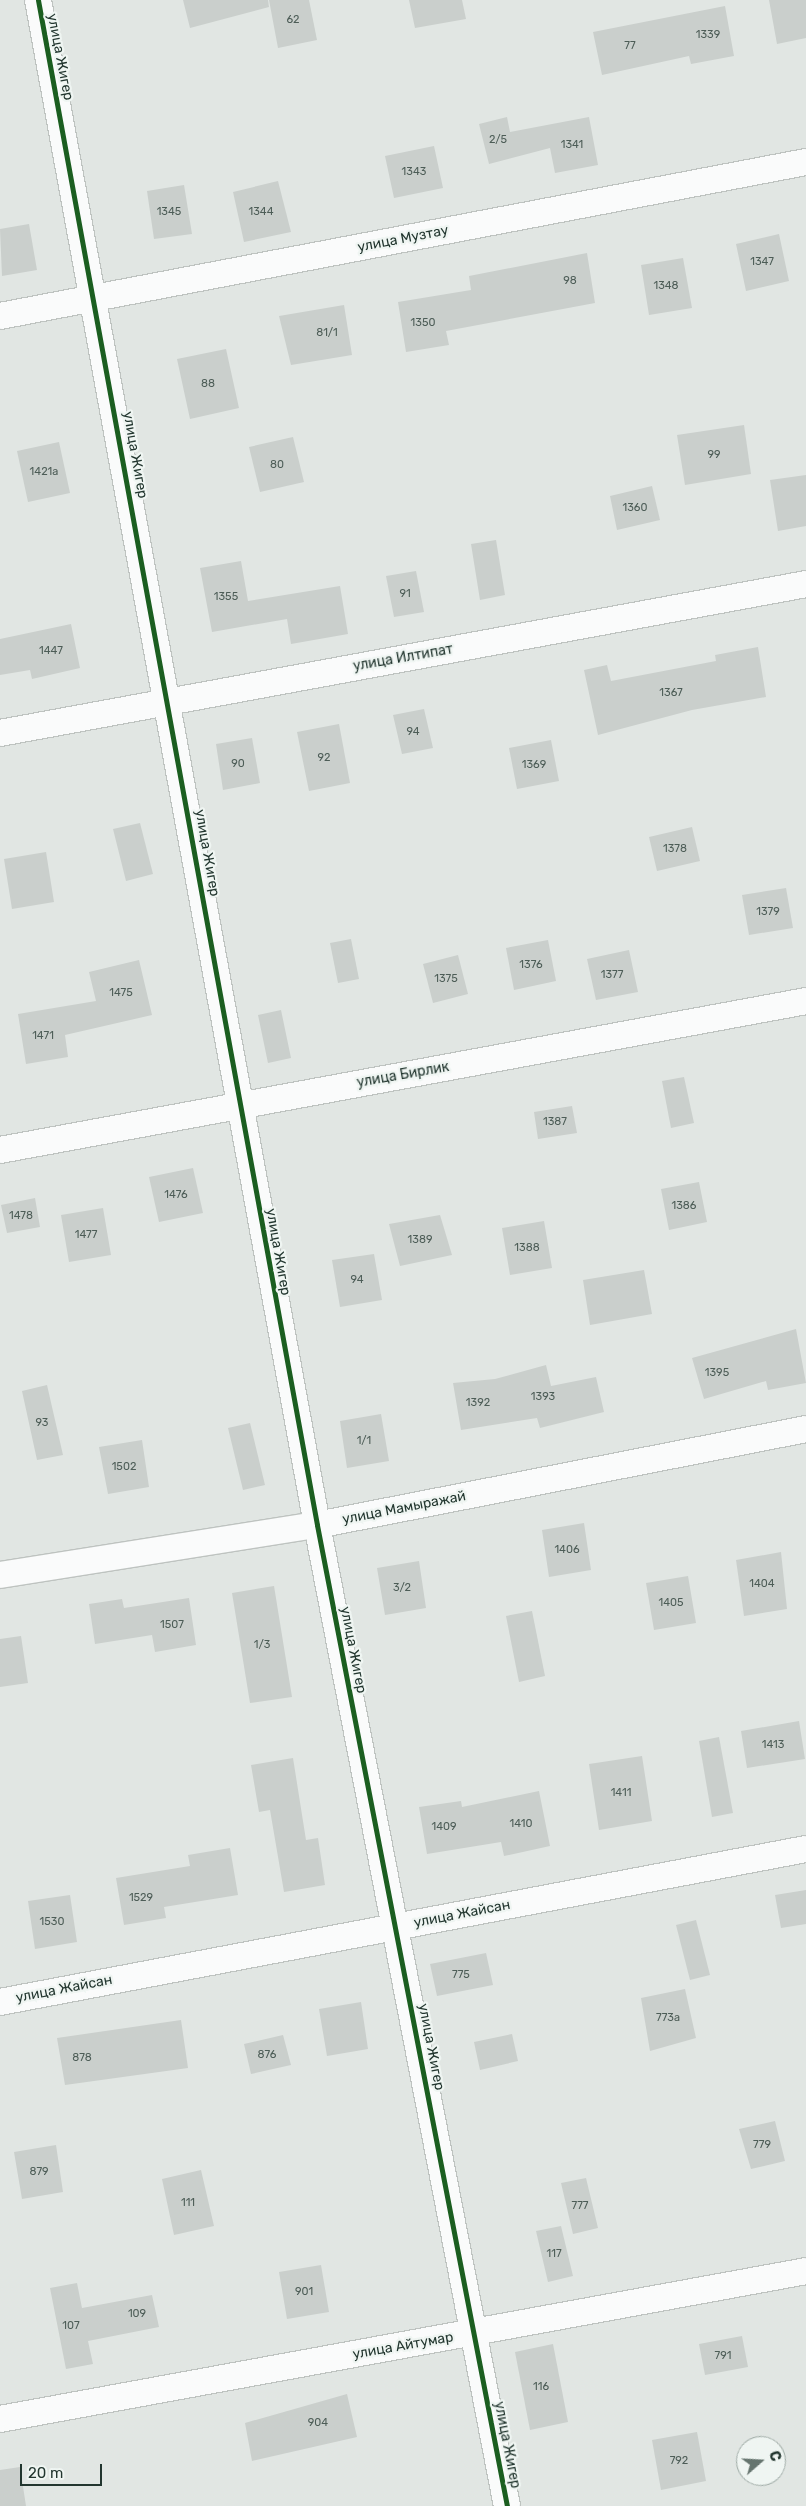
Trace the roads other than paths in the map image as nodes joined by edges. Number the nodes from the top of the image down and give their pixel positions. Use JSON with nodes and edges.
{"nodes":[{"id":1,"x":38,"y":0,"type":"edge"},
{"id":2,"x":806,"y":162,"type":"edge"},
{"id":3,"x":95,"y":298,"type":"junction"},
{"id":4,"x":0,"y":316,"type":"edge"},
{"id":5,"x":806,"y":584,"type":"edge"},
{"id":6,"x":168,"y":701,"type":"junction"},
{"id":7,"x":0,"y":733,"type":"edge"},
{"id":8,"x":806,"y":1001,"type":"edge"},
{"id":9,"x":239,"y":1106,"type":"junction"},
{"id":10,"x":0,"y":1150,"type":"edge"},
{"id":11,"x":806,"y":1428,"type":"edge"},
{"id":12,"x":317,"y":1525,"type":"junction"},
{"id":13,"x":0,"y":1576,"type":"edge"},
{"id":14,"x":806,"y":1849,"type":"edge"},
{"id":15,"x":397,"y":1926,"type":"junction"},
{"id":16,"x":0,"y":2002,"type":"edge"},
{"id":17,"x":806,"y":2271,"type":"edge"},
{"id":18,"x":473,"y":2333,"type":"junction"},
{"id":19,"x":0,"y":2419,"type":"edge"},
{"id":20,"x":507,"y":2506,"type":"edge"}],
"edges":[{"from":1,"to":3,"type":"street","name":"улица Жигер"},
{"from":2,"to":3,"type":"street","name":"улица Музтау"},
{"from":3,"to":4,"type":"street","name":"улица Музтау"},
{"from":3,"to":6,"type":"street","name":"улица Жигер"},
{"from":5,"to":6,"type":"street","name":"улица Илтипат"},
{"from":6,"to":7,"type":"street","name":"улица Илтипат"},
{"from":6,"to":9,"type":"street","name":"улица Жигер"},
{"from":8,"to":9,"type":"street","name":"улица Бирлик"},
{"from":9,"to":10,"type":"street","name":"улица Бирлик"},
{"from":9,"to":12,"type":"street","name":"улица Жигер"},
{"from":11,"to":12,"type":"street","name":"улица Мамыражай"},
{"from":12,"to":13,"type":"street","name":"улица Мамыражай"},
{"from":12,"to":15,"type":"street","name":"улица Жигер"},
{"from":14,"to":15,"type":"street","name":"улица Жайсан"},
{"from":15,"to":16,"type":"street","name":"улица Жайсан"},
{"from":15,"to":18,"type":"street","name":"улица Жигер"},
{"from":17,"to":18,"type":"street","name":"улица Айтумар"},
{"from":18,"to":19,"type":"street","name":"улица Айтумар"},
{"from":18,"to":20,"type":"street","name":"улица Жигер"}]}
